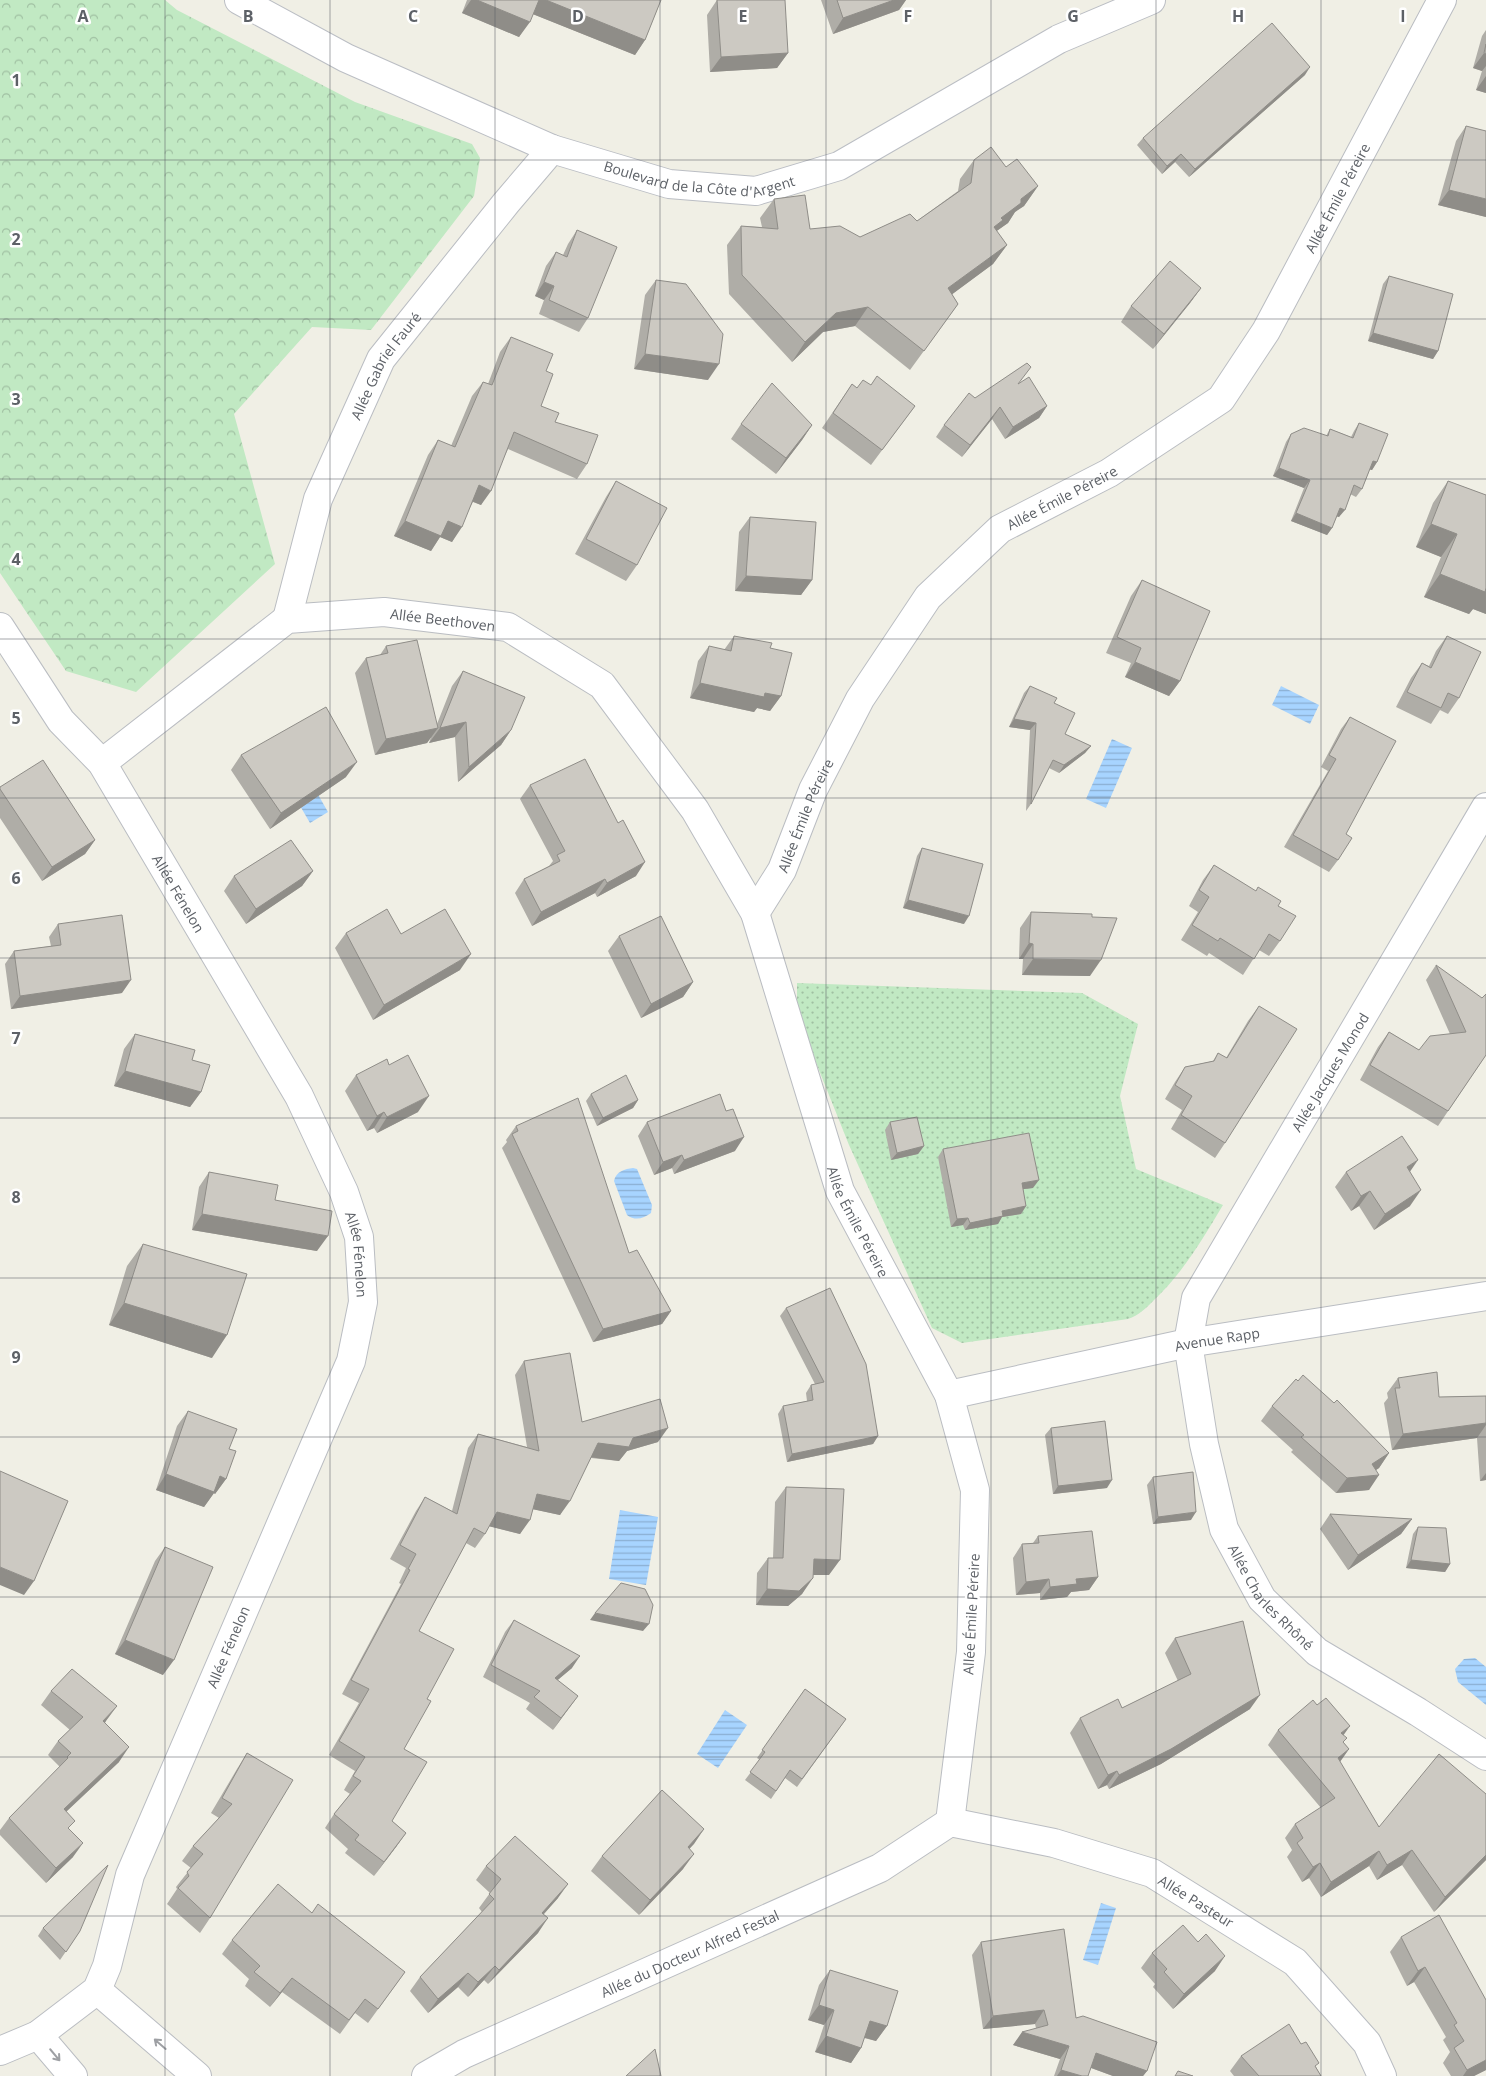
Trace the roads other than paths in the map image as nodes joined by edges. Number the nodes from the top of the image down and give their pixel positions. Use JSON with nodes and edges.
{"nodes":[{"id":1,"x":239,"y":0,"type":"edge"},
{"id":2,"x":1151,"y":0,"type":"edge"},
{"id":3,"x":1442,"y":0,"type":"edge"},
{"id":4,"x":552,"y":149,"type":"junction"},
{"id":5,"x":288,"y":619,"type":"junction"},
{"id":6,"x":0,"y":627,"type":"edge"},
{"id":7,"x":102,"y":763,"type":"junction"},
{"id":8,"x":1486,"y":807,"type":"edge"},
{"id":9,"x":755,"y":913,"type":"junction"},
{"id":10,"x":1486,"y":1296,"type":"edge"},
{"id":11,"x":1188,"y":1343,"type":"junction"},
{"id":12,"x":949,"y":1395,"type":"junction"},
{"id":13,"x":1486,"y":1756,"type":"edge"},
{"id":14,"x":950,"y":1822,"type":"junction"},
{"id":15,"x":97,"y":1990,"type":"junction"},
{"id":16,"x":38,"y":2035,"type":"junction"},
{"id":17,"x":0,"y":2050,"type":"edge"},
{"id":18,"x":72,"y":2076,"type":"edge"},
{"id":19,"x":196,"y":2076,"type":"edge"},
{"id":20,"x":426,"y":2076,"type":"edge"},
{"id":21,"x":1382,"y":2076,"type":"edge"}],
"edges":[{"from":1,"to":4,"type":"street","name":"Boulevard de la Côte d'Argent"},
{"from":2,"to":4,"type":"street","name":"Boulevard de la Côte d'Argent"},
{"from":3,"to":9,"type":"street","name":"Allée Émile Péreire"},
{"from":4,"to":5,"type":"street","name":"Allée Gabriel Fauré"},
{"from":5,"to":7,"type":"street"},
{"from":5,"to":9,"type":"street","name":"Allée Beethoven"},
{"from":6,"to":7,"type":"street","name":"Allée Fénelon"},
{"from":7,"to":15,"type":"street","name":"Allée Fénelon"},
{"from":8,"to":11,"type":"street","name":"Allée Jacques Monod"},
{"from":9,"to":12,"type":"street","name":"Allée Émile Péreire"},
{"from":10,"to":11,"type":"street","name":"Avenue Rapp"},
{"from":11,"to":12,"type":"street","name":"Avenue Rapp"},
{"from":11,"to":13,"type":"street","name":"Allée Charles Rhôné"},
{"from":12,"to":14,"type":"street","name":"Allée Émile Péreire"},
{"from":14,"to":20,"type":"street","name":"Allée du Docteur Alfred Festal"},
{"from":14,"to":21,"type":"street","name":"Allée Pasteur"},
{"from":15,"to":16,"type":"street"},
{"from":19,"to":15,"type":"street","one_way":true},
{"from":16,"to":17,"type":"street"},
{"from":16,"to":18,"type":"street","one_way":true}]}
